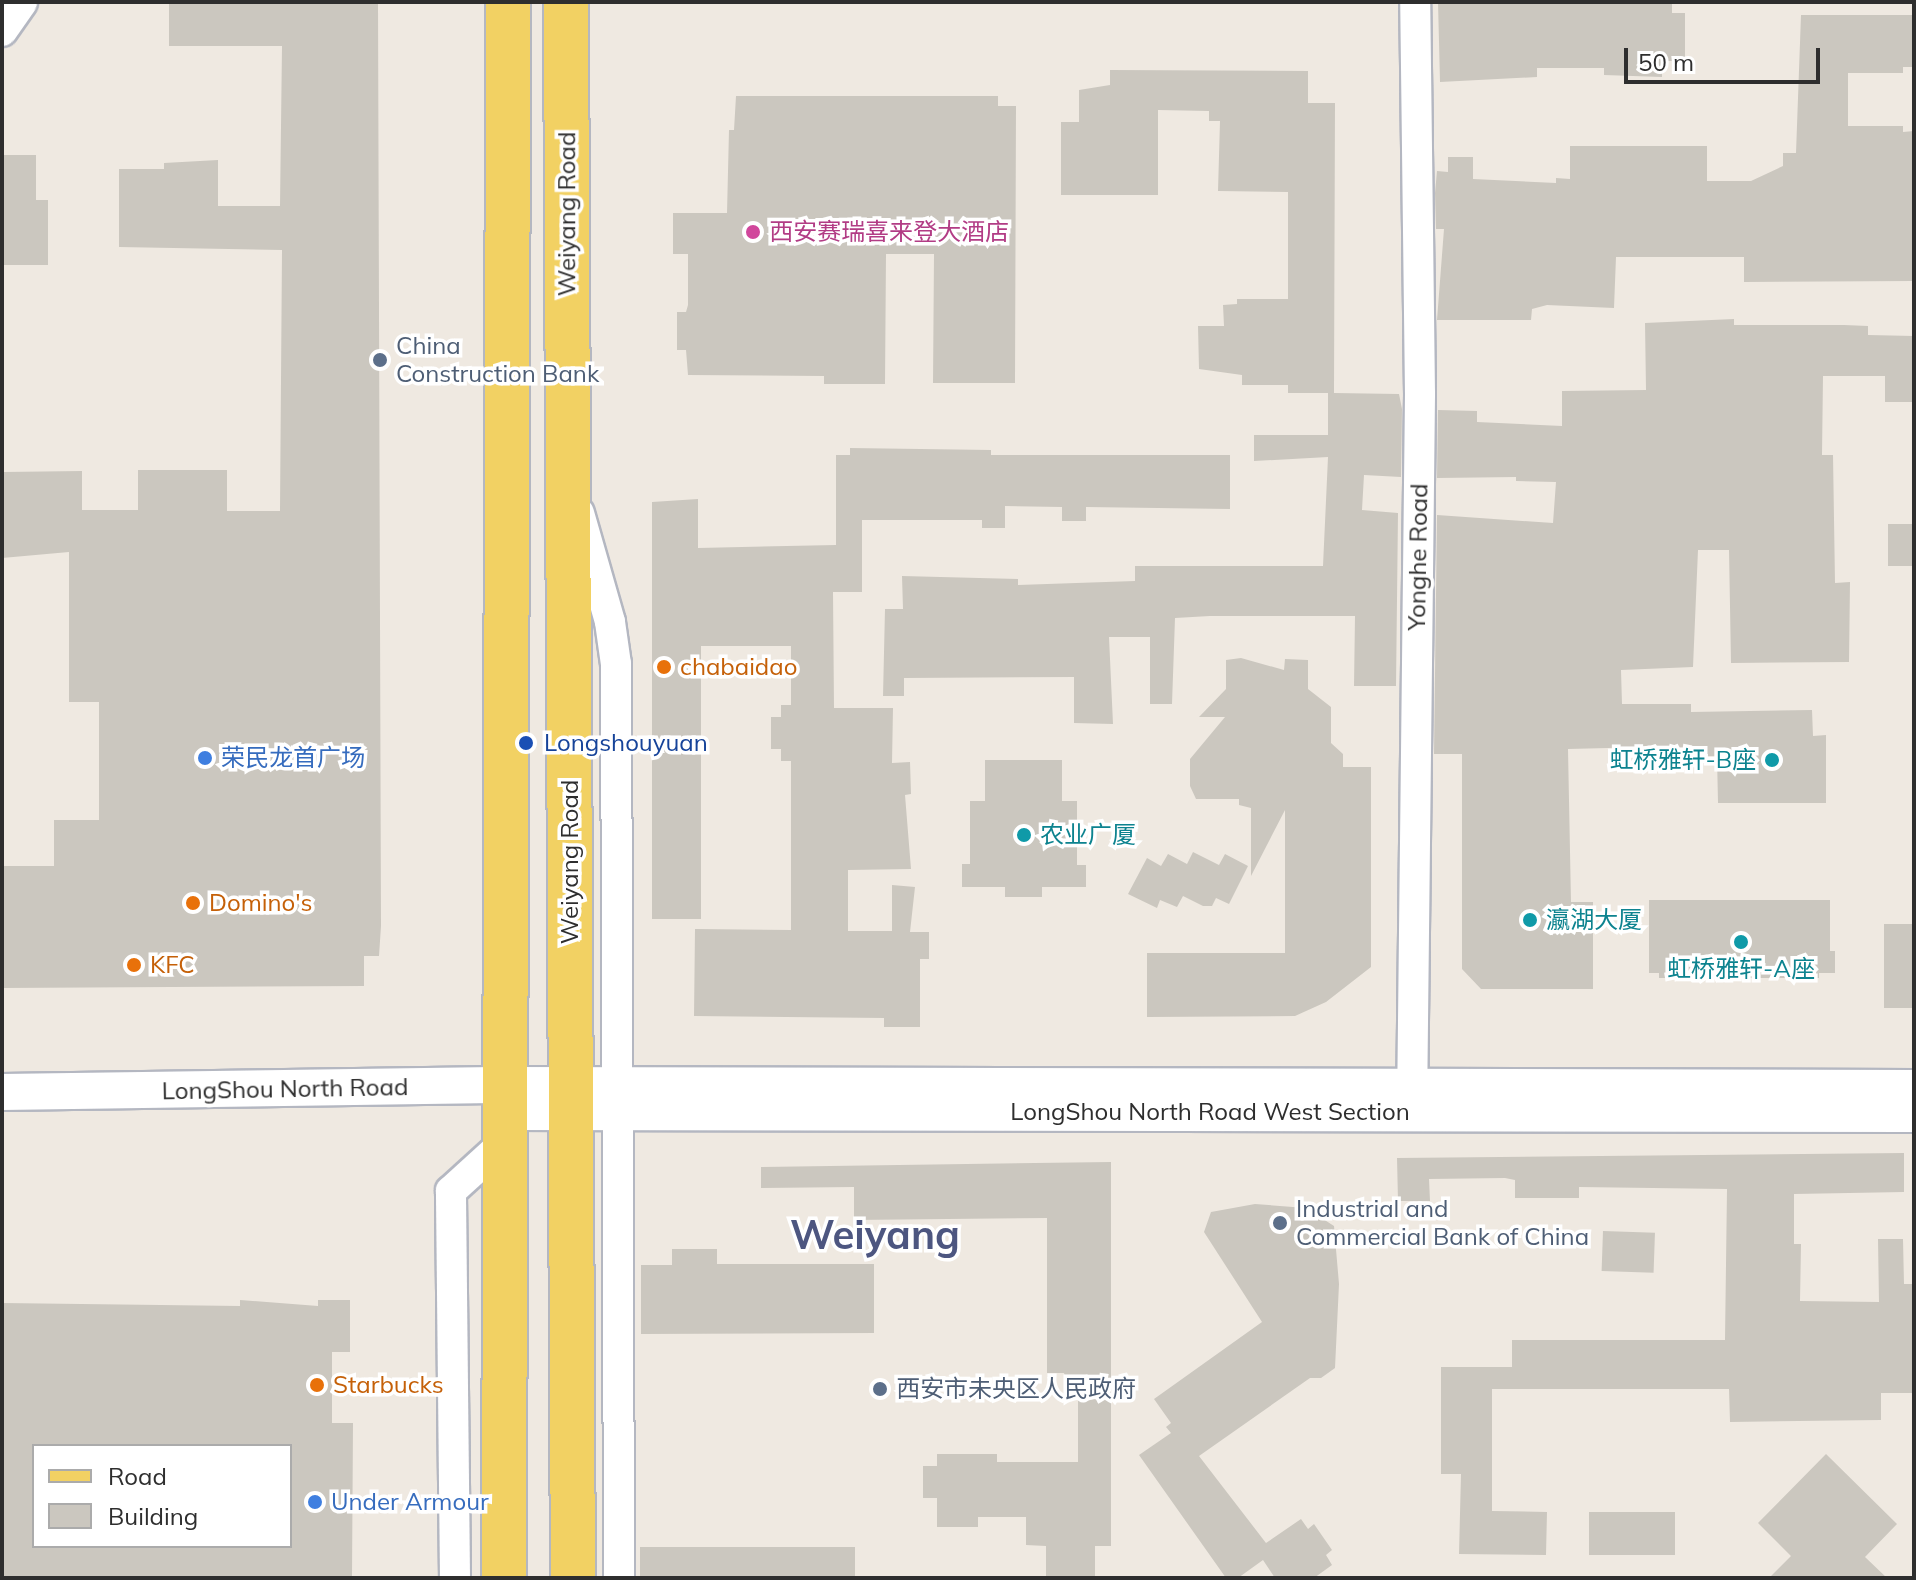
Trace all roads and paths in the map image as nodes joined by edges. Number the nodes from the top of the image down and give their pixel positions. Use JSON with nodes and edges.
{"nodes":[{"id":1,"x":22,"y":2,"type":"edge"},
{"id":2,"x":508,"y":2,"type":"edge"},
{"id":3,"x":566,"y":2,"type":"edge"},
{"id":4,"x":1415,"y":2,"type":"edge"},
{"id":5,"x":2,"y":31,"type":"edge"},
{"id":6,"x":569,"y":457,"type":"junction"},
{"id":7,"x":1914,"y":1088,"type":"edge"},
{"id":8,"x":2,"y":1092,"type":"edge"},
{"id":9,"x":617,"y":1099,"type":"junction"},
{"id":10,"x":1412,"y":1099,"type":"junction"},
{"id":11,"x":569,"y":1100,"type":"junction"},
{"id":12,"x":506,"y":1113,"type":"junction"},
{"id":13,"x":1914,"y":1114,"type":"edge"},
{"id":14,"x":455,"y":1578,"type":"edge"},
{"id":15,"x":504,"y":1578,"type":"edge"},
{"id":16,"x":573,"y":1578,"type":"edge"},
{"id":17,"x":619,"y":1578,"type":"edge"}],
"edges":[{"from":1,"to":5,"type":"street"},
{"from":2,"to":12,"type":"main road"},
{"from":3,"to":6,"type":"main road","name":"Weiyang Road"},
{"from":4,"to":10,"type":"street","name":"Yonghe Road"},
{"from":6,"to":9,"type":"street"},
{"from":6,"to":11,"type":"main road","name":"Weiyang Road"},
{"from":7,"to":10,"type":"street","name":"LongShou North Road West Section"},
{"from":8,"to":12,"type":"street","name":"LongShou North Road"},
{"from":9,"to":10,"type":"street","name":"LongShou North Road West Section"},
{"from":9,"to":11,"type":"street","name":"LongShou North Road West Section"},
{"from":9,"to":17,"type":"street"},
{"from":10,"to":13,"type":"street","name":"LongShou North Road West Section"},
{"from":11,"to":12,"type":"street","name":"LongShou North Road West Section"},
{"from":11,"to":16,"type":"main road","name":"Weiyang Road"},
{"from":12,"to":14,"type":"street"},
{"from":12,"to":15,"type":"main road"}]}
